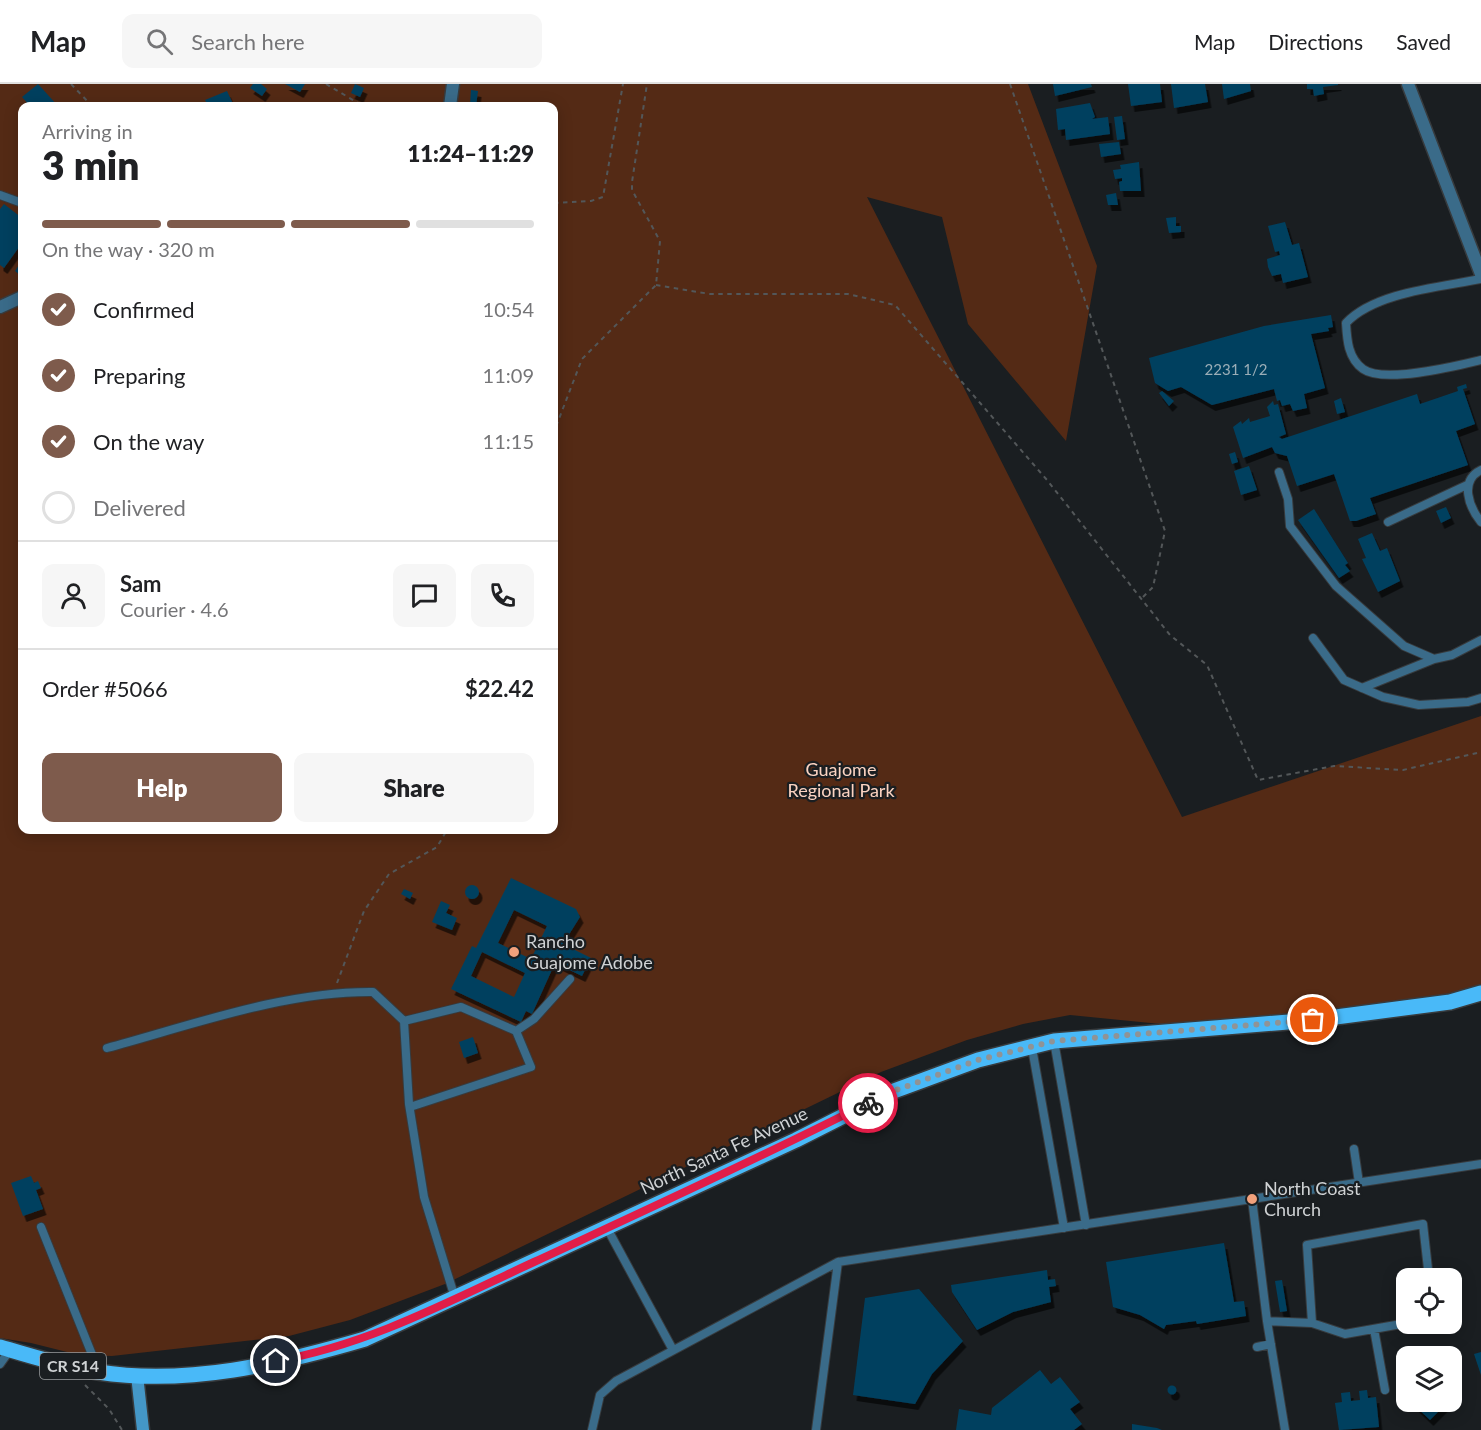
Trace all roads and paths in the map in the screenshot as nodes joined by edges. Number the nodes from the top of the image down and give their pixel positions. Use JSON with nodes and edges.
{"nodes":[{"id":1,"x":71,"y":84,"type":"edge"},
{"id":2,"x":326,"y":84,"type":"edge"},
{"id":3,"x":453,"y":84,"type":"edge"},
{"id":4,"x":623,"y":84,"type":"edge"},
{"id":5,"x":647,"y":84,"type":"edge"},
{"id":6,"x":1010,"y":84,"type":"edge"},
{"id":7,"x":1408,"y":84,"type":"edge"},
{"id":8,"x":88,"y":102,"type":"edge"},
{"id":9,"x":356,"y":102,"type":"edge"},
{"id":10,"x":451,"y":102,"type":"edge"},
{"id":11,"x":0,"y":195,"type":"edge"},
{"id":12,"x":18,"y":202,"type":"edge"},
{"id":13,"x":558,"y":203,"type":"edge"},
{"id":14,"x":1481,"y":274,"type":"edge"},
{"id":15,"x":1481,"y":279,"type":"edge"},
{"id":16,"x":656,"y":285,"type":"junction"},
{"id":17,"x":18,"y":299,"type":"edge"},
{"id":18,"x":0,"y":307,"type":"edge"},
{"id":19,"x":1481,"y":360,"type":"edge"},
{"id":20,"x":558,"y":421,"type":"edge"},
{"id":21,"x":1481,"y":470,"type":"edge"},
{"id":22,"x":1279,"y":472,"type":"dead end"},
{"id":23,"x":1467,"y":485,"type":"junction"},
{"id":24,"x":1388,"y":522,"type":"dead end"},
{"id":25,"x":1481,"y":522,"type":"edge"},
{"id":26,"x":1142,"y":599,"type":"junction"},
{"id":27,"x":1313,"y":638,"type":"dead end"},
{"id":28,"x":1481,"y":640,"type":"edge"},
{"id":29,"x":1434,"y":659,"type":"junction"},
{"id":30,"x":1362,"y":688,"type":"junction"},
{"id":31,"x":1481,"y":698,"type":"edge"},
{"id":32,"x":1481,"y":752,"type":"edge"},
{"id":33,"x":445,"y":834,"type":"edge"},
{"id":34,"x":570,"y":979,"type":"dead end"},
{"id":35,"x":334,"y":991,"type":"junction"},
{"id":36,"x":1481,"y":993,"type":"edge"},
{"id":37,"x":404,"y":1021,"type":"junction"},
{"id":38,"x":516,"y":1031,"type":"junction"},
{"id":39,"x":1054,"y":1041,"type":"junction"},
{"id":40,"x":107,"y":1048,"type":"dead end"},
{"id":41,"x":1032,"y":1048,"type":"junction"},
{"id":42,"x":410,"y":1107,"type":"junction"},
{"id":43,"x":1354,"y":1149,"type":"dead end"},
{"id":44,"x":1481,"y":1164,"type":"edge"},
{"id":45,"x":1359,"y":1183,"type":"junction"},
{"id":46,"x":1252,"y":1199,"type":"junction"},
{"id":47,"x":1086,"y":1225,"type":"junction"},
{"id":48,"x":41,"y":1227,"type":"dead end"},
{"id":49,"x":607,"y":1228,"type":"junction"},
{"id":50,"x":1064,"y":1228,"type":"junction"},
{"id":51,"x":838,"y":1262,"type":"junction"},
{"id":52,"x":1428,"y":1268,"type":"edge"},
{"id":53,"x":455,"y":1298,"type":"junction"},
{"id":54,"x":1267,"y":1321,"type":"junction"},
{"id":55,"x":1312,"y":1323,"type":"junction"},
{"id":56,"x":1396,"y":1325,"type":"edge"},
{"id":57,"x":1374,"y":1329,"type":"junction"},
{"id":58,"x":1271,"y":1344,"type":"junction"},
{"id":59,"x":1257,"y":1347,"type":"dead end"},
{"id":60,"x":5,"y":1348,"type":"edge"},
{"id":61,"x":673,"y":1350,"type":"junction"},
{"id":62,"x":0,"y":1364,"type":"edge"},
{"id":63,"x":99,"y":1372,"type":"junction"},
{"id":64,"x":137,"y":1375,"type":"junction"},
{"id":65,"x":83,"y":1383,"type":"dead end"},
{"id":66,"x":1385,"y":1390,"type":"dead end"},
{"id":67,"x":122,"y":1430,"type":"edge"},
{"id":68,"x":143,"y":1430,"type":"edge"},
{"id":69,"x":592,"y":1430,"type":"edge"},
{"id":70,"x":816,"y":1430,"type":"edge"},
{"id":71,"x":1286,"y":1430,"type":"edge"}],
"edges":[{"from":1,"to":8,"type":"path"},
{"from":2,"to":9,"type":"path"},
{"from":3,"to":10,"type":"street"},
{"from":4,"to":13,"type":"path"},
{"from":5,"to":16,"type":"path"},
{"from":6,"to":26,"type":"path"},
{"from":7,"to":14,"type":"street"},
{"from":11,"to":12,"type":"lane"},
{"from":15,"to":19,"type":"lane"},
{"from":16,"to":20,"type":"path"},
{"from":16,"to":26,"type":"path"},
{"from":17,"to":18,"type":"street"},
{"from":21,"to":23,"type":"lane"},
{"from":22,"to":29,"type":"lane"},
{"from":23,"to":24,"type":"lane"},
{"from":23,"to":25,"type":"lane"},
{"from":26,"to":32,"type":"path"},
{"from":27,"to":30,"type":"lane"},
{"from":28,"to":29,"type":"lane"},
{"from":29,"to":30,"type":"lane"},
{"from":30,"to":31,"type":"lane"},
{"from":33,"to":35,"type":"path"},
{"from":34,"to":38,"type":"lane"},
{"from":35,"to":37,"type":"lane"},
{"from":35,"to":40,"type":"lane"},
{"from":36,"to":39,"type":"main road","name":"North Santa Fe Avenue","number":"CR S14"},
{"from":37,"to":38,"type":"lane"},
{"from":37,"to":42,"type":"lane"},
{"from":38,"to":42,"type":"lane"},
{"from":39,"to":41,"type":"main road","name":"North Santa Fe Avenue","number":"CR S14"},
{"from":39,"to":47,"type":"lane"},
{"from":41,"to":49,"type":"main road","name":"North Santa Fe Avenue","number":"CR S14"},
{"from":41,"to":50,"type":"lane"},
{"from":42,"to":53,"type":"lane"},
{"from":43,"to":45,"type":"lane"},
{"from":44,"to":45,"type":"lane"},
{"from":45,"to":46,"type":"lane"},
{"from":46,"to":47,"type":"lane"},
{"from":46,"to":54,"type":"lane"},
{"from":47,"to":50,"type":"lane"},
{"from":48,"to":63,"type":"lane"},
{"from":49,"to":53,"type":"main road","name":"North Santa Fe Avenue","number":"CR S14"},
{"from":49,"to":61,"type":"lane"},
{"from":50,"to":51,"type":"lane"},
{"from":51,"to":61,"type":"lane"},
{"from":51,"to":70,"type":"lane"},
{"from":52,"to":55,"type":"lane"},
{"from":53,"to":64,"type":"main road","name":"North Santa Fe Avenue","number":"CR S14"},
{"from":54,"to":55,"type":"lane"},
{"from":54,"to":58,"type":"lane"},
{"from":55,"to":57,"type":"lane"},
{"from":56,"to":57,"type":"lane"},
{"from":57,"to":66,"type":"lane"},
{"from":58,"to":59,"type":"lane"},
{"from":58,"to":71,"type":"lane"},
{"from":60,"to":62,"type":"lane"},
{"from":60,"to":63,"type":"main road","name":"North Santa Fe Avenue","number":"CR S14"},
{"from":61,"to":69,"type":"lane"},
{"from":63,"to":64,"type":"main road","name":"North Santa Fe Avenue","number":"CR S14"},
{"from":64,"to":68,"type":"street"},
{"from":65,"to":67,"type":"path"}]}
